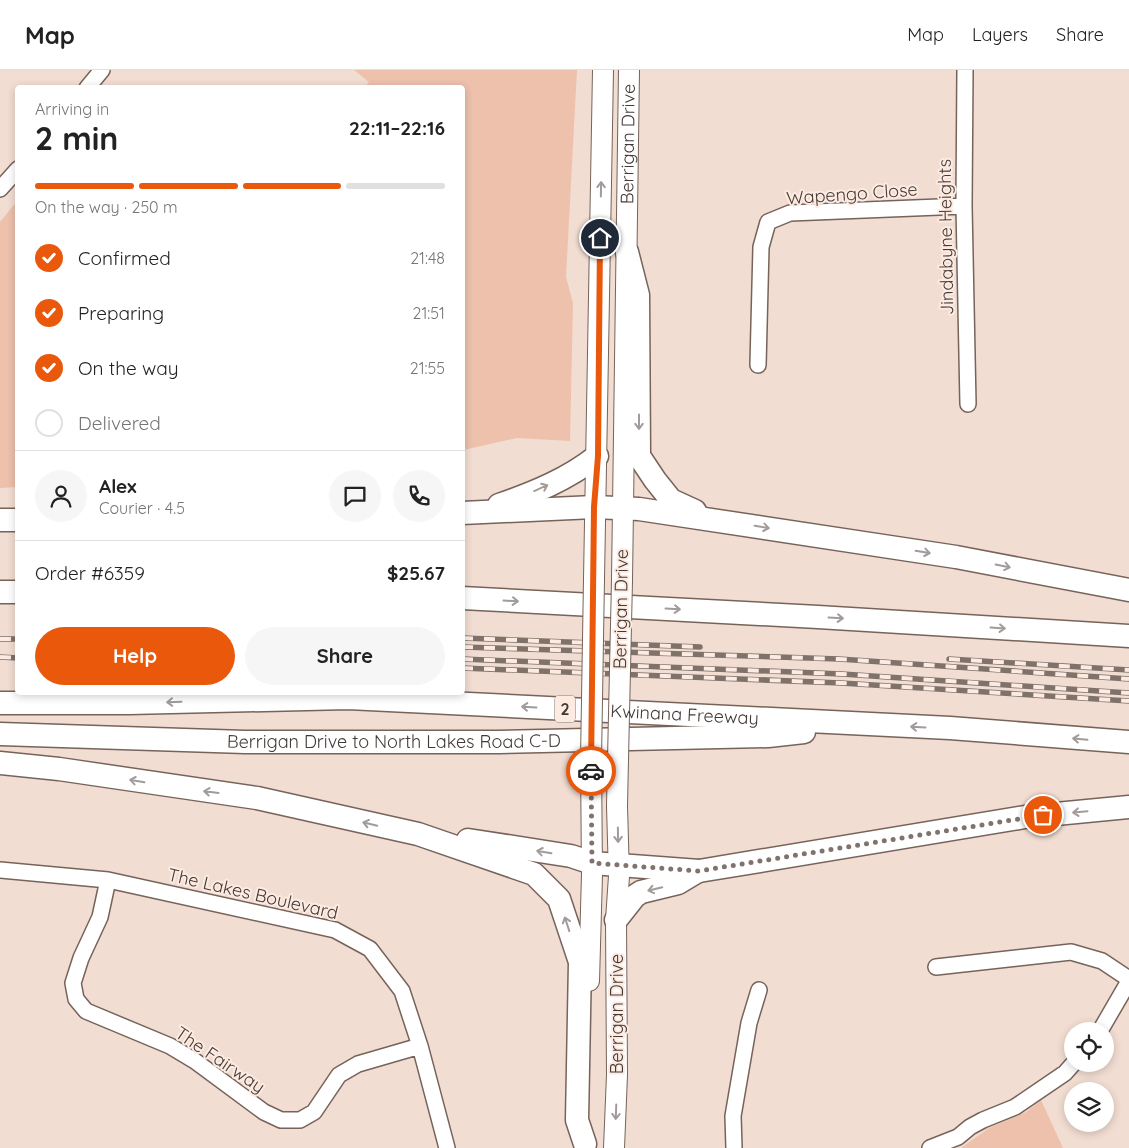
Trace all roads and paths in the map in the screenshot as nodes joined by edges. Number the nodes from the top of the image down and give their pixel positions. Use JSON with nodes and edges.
{"nodes":[{"id":1,"x":102,"y":70,"type":"edge"},
{"id":2,"x":603,"y":70,"type":"edge"},
{"id":3,"x":629,"y":70,"type":"edge"},
{"id":4,"x":965,"y":70,"type":"edge"},
{"id":5,"x":90,"y":85,"type":"edge"},
{"id":6,"x":15,"y":172,"type":"edge"},
{"id":7,"x":0,"y":189,"type":"edge"},
{"id":8,"x":964,"y":206,"type":"junction"},
{"id":9,"x":627,"y":252,"type":"junction"},
{"id":10,"x":758,"y":365,"type":"dead end"},
{"id":11,"x":968,"y":404,"type":"dead end"},
{"id":12,"x":598,"y":456,"type":"junction"},
{"id":13,"x":594,"y":507,"type":"junction"},
{"id":14,"x":623,"y":509,"type":"junction"},
{"id":15,"x":471,"y":513,"type":"edge"},
{"id":16,"x":0,"y":520,"type":"edge"},
{"id":17,"x":15,"y":520,"type":"edge"},
{"id":18,"x":714,"y":520,"type":"junction"},
{"id":19,"x":0,"y":580,"type":"edge"},
{"id":20,"x":15,"y":581,"type":"edge"},
{"id":21,"x":1129,"y":590,"type":"edge"},
{"id":22,"x":0,"y":592,"type":"edge"},
{"id":23,"x":15,"y":592,"type":"edge"},
{"id":24,"x":465,"y":598,"type":"edge"},
{"id":25,"x":1129,"y":636,"type":"edge"},
{"id":26,"x":0,"y":703,"type":"edge"},
{"id":27,"x":876,"y":725,"type":"junction"},
{"id":28,"x":0,"y":734,"type":"edge"},
{"id":29,"x":1129,"y":742,"type":"edge"},
{"id":30,"x":0,"y":764,"type":"edge"},
{"id":31,"x":1129,"y":807,"type":"edge"},
{"id":32,"x":418,"y":834,"type":"junction"},
{"id":33,"x":592,"y":863,"type":"junction"},
{"id":34,"x":618,"y":865,"type":"junction"},
{"id":35,"x":0,"y":870,"type":"edge"},
{"id":36,"x":699,"y":871,"type":"junction"},
{"id":37,"x":108,"y":880,"type":"junction"},
{"id":38,"x":616,"y":920,"type":"junction"},
{"id":39,"x":936,"y":967,"type":"dead end"},
{"id":40,"x":1129,"y":980,"type":"edge"},
{"id":41,"x":759,"y":990,"type":"dead end"},
{"id":42,"x":1105,"y":1022,"type":"edge"},
{"id":43,"x":420,"y":1046,"type":"junction"},
{"id":44,"x":1065,"y":1072,"type":"edge"},
{"id":45,"x":584,"y":1146,"type":"edge"},
{"id":46,"x":447,"y":1148,"type":"edge"},
{"id":47,"x":614,"y":1148,"type":"edge"},
{"id":48,"x":734,"y":1148,"type":"edge"},
{"id":49,"x":930,"y":1148,"type":"edge"}],
"edges":[{"from":1,"to":5,"type":"street"},
{"from":12,"to":2,"type":"main road","name":"Berrigan Drive","one_way":true},
{"from":3,"to":9,"type":"main road","name":"Berrigan Drive"},
{"from":4,"to":8,"type":"street","name":"Jindabyne Heights"},
{"from":6,"to":7,"type":"street"},
{"from":8,"to":10,"type":"street","name":"Wapengo Close"},
{"from":8,"to":11,"type":"street","name":"Jindabyne Heights"},
{"from":9,"to":14,"type":"main road","name":"Berrigan Drive"},
{"from":9,"to":18,"type":"highway","one_way":true},
{"from":12,"to":13,"type":"main road","name":"Berrigan Drive"},
{"from":15,"to":12,"type":"highway","one_way":true},
{"from":13,"to":14,"type":"highway"},
{"from":13,"to":15,"type":"highway"},
{"from":13,"to":33,"type":"main road","name":"Berrigan Drive","bridge":true},
{"from":14,"to":18,"type":"highway"},
{"from":14,"to":34,"type":"main road","name":"Berrigan Drive","one_way":true,"bridge":true},
{"from":16,"to":17,"type":"highway"},
{"from":18,"to":21,"type":"highway","one_way":true},
{"from":19,"to":20,"type":"highway"},
{"from":22,"to":23,"type":"highway"},
{"from":24,"to":25,"type":"highway","one_way":true},
{"from":27,"to":26,"type":"highway","name":"Kwinana Freeway","number":"2","one_way":true},
{"from":27,"to":28,"type":"highway","name":"Berrigan Drive to North Lakes Road C-D"},
{"from":29,"to":27,"type":"highway","name":"Kwinana Freeway","number":"2","one_way":true},
{"from":32,"to":30,"type":"highway","one_way":true},
{"from":31,"to":36,"type":"highway","one_way":true},
{"from":33,"to":32,"type":"highway","one_way":true},
{"from":45,"to":32,"type":"highway","one_way":true},
{"from":33,"to":34,"type":"highway"},
{"from":33,"to":45,"type":"main road","name":"Berrigan Drive"},
{"from":34,"to":36,"type":"highway"},
{"from":34,"to":38,"type":"main road","name":"Berrigan Drive"},
{"from":35,"to":37,"type":"street","name":"The Lakes Boulevard"},
{"from":36,"to":38,"type":"highway","one_way":true},
{"from":37,"to":43,"type":"street","name":"The Lakes Boulevard"},
{"from":37,"to":43,"type":"street","name":"The Fairway"},
{"from":38,"to":47,"type":"main road","name":"Berrigan Drive","one_way":true},
{"from":39,"to":40,"type":"street"},
{"from":40,"to":42,"type":"street"},
{"from":41,"to":48,"type":"street"},
{"from":43,"to":46,"type":"street","name":"The Lakes Boulevard"},
{"from":44,"to":49,"type":"street"}]}
